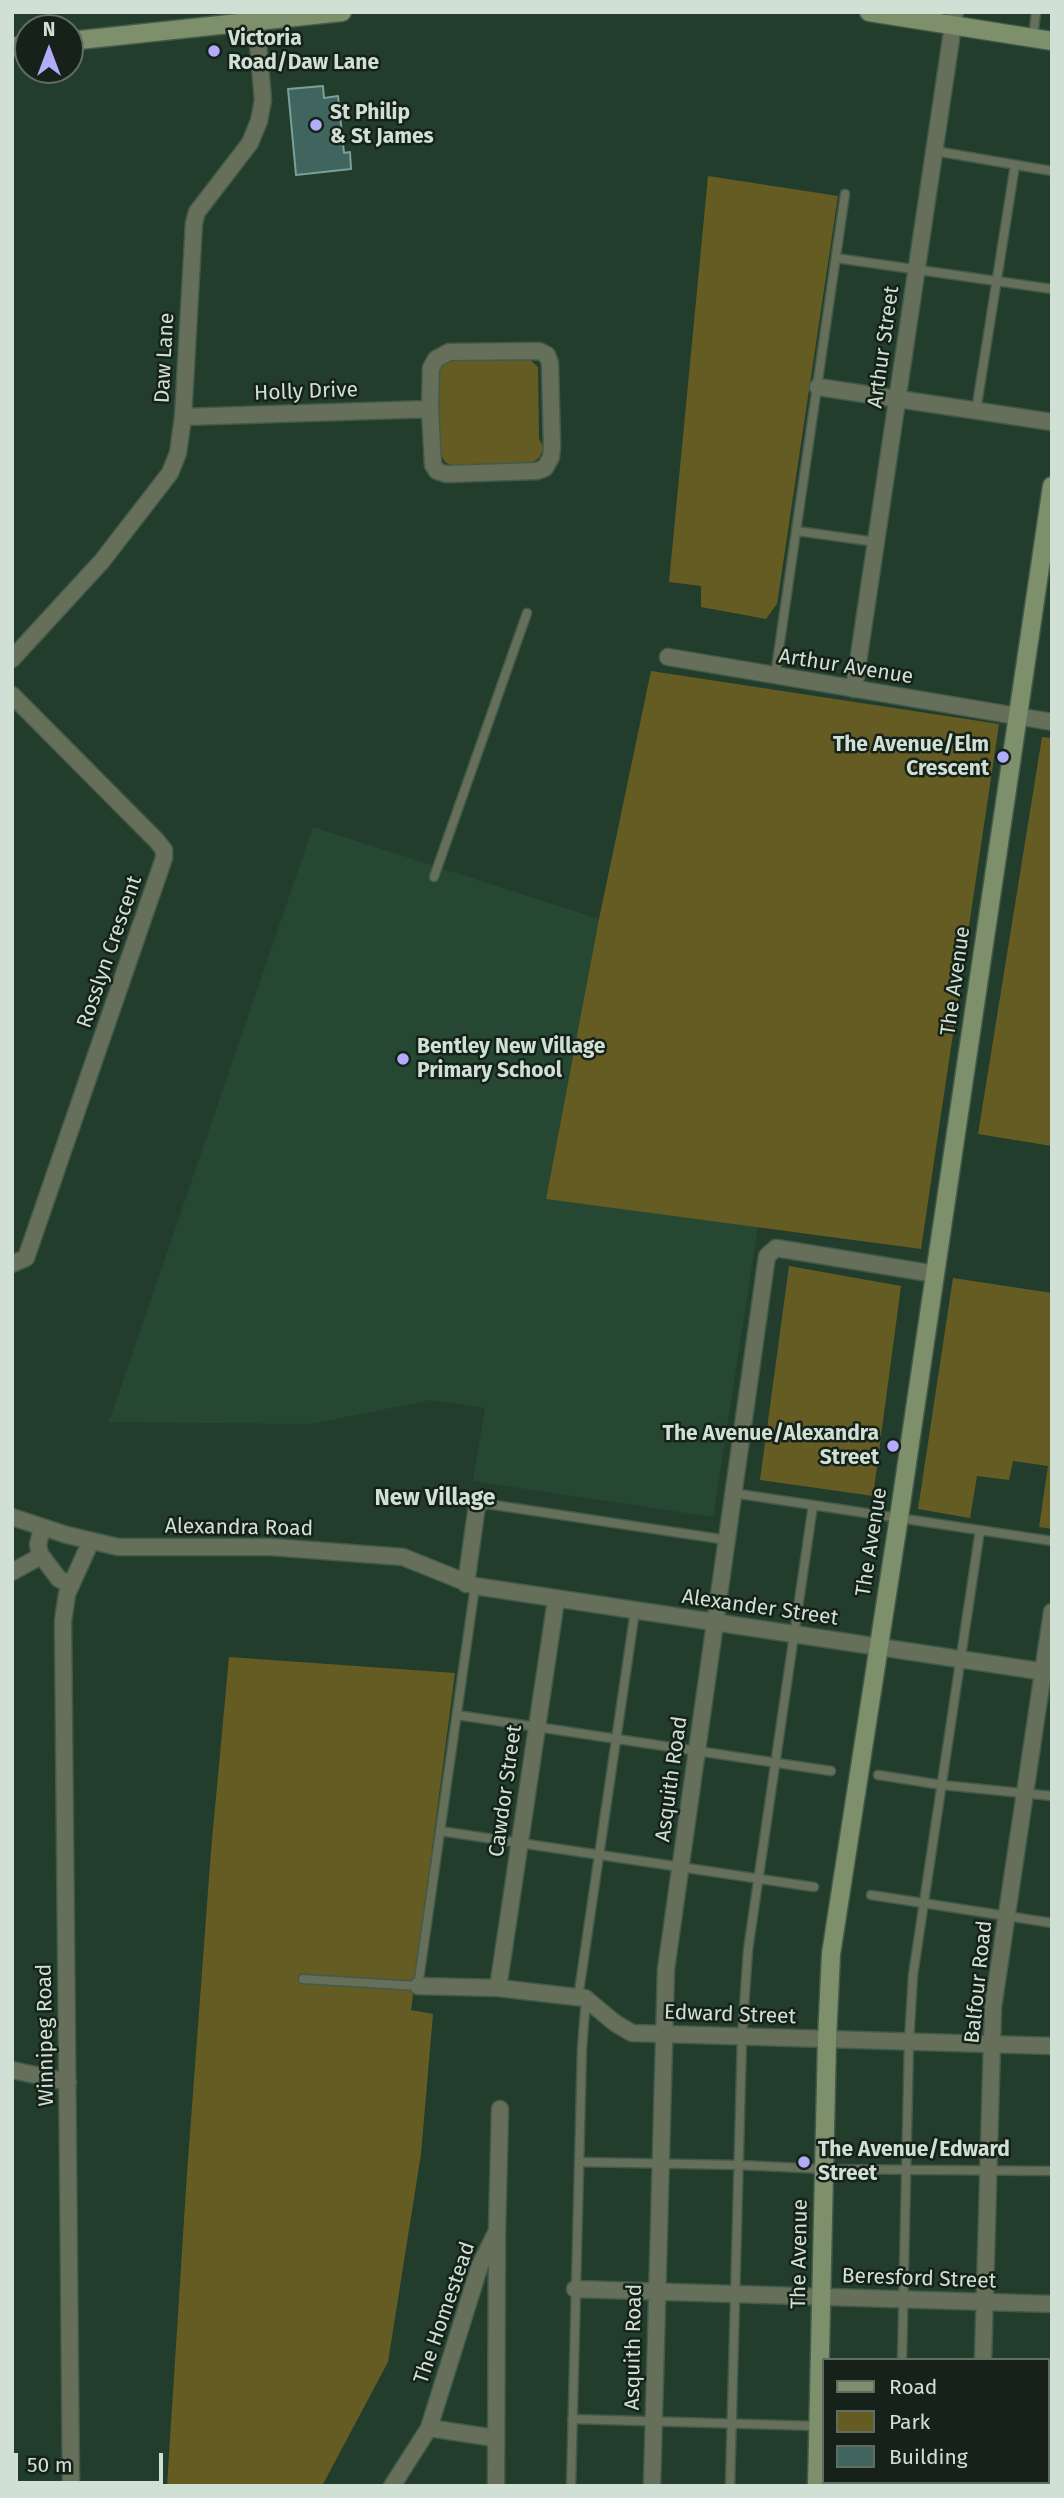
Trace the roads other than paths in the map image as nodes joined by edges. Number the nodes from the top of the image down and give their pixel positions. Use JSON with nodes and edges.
{"nodes":[{"id":1,"x":342,"y":12,"type":"edge"},
{"id":2,"x":869,"y":12,"type":"edge"},
{"id":3,"x":1036,"y":12,"type":"edge"},
{"id":4,"x":954,"y":20,"type":"edge"},
{"id":5,"x":256,"y":21,"type":"junction"},
{"id":6,"x":1033,"y":38,"type":"junction"},
{"id":7,"x":84,"y":39,"type":"edge"},
{"id":8,"x":1052,"y":41,"type":"edge"},
{"id":9,"x":935,"y":151,"type":"junction"},
{"id":10,"x":1015,"y":165,"type":"junction"},
{"id":11,"x":1052,"y":171,"type":"edge"},
{"id":12,"x":845,"y":194,"type":"dead end"},
{"id":13,"x":836,"y":258,"type":"junction"},
{"id":14,"x":917,"y":270,"type":"junction"},
{"id":15,"x":996,"y":282,"type":"junction"},
{"id":16,"x":1052,"y":289,"type":"edge"},
{"id":17,"x":818,"y":387,"type":"junction"},
{"id":18,"x":898,"y":400,"type":"junction"},
{"id":19,"x":430,"y":409,"type":"junction"},
{"id":20,"x":976,"y":411,"type":"junction"},
{"id":21,"x":183,"y":417,"type":"junction"},
{"id":22,"x":1052,"y":422,"type":"edge"},
{"id":23,"x":1052,"y":486,"type":"edge"},
{"id":24,"x":797,"y":531,"type":"junction"},
{"id":25,"x":876,"y":542,"type":"junction"},
{"id":26,"x":527,"y":613,"type":"dead end"},
{"id":27,"x":668,"y":657,"type":"dead end"},
{"id":28,"x":12,"y":659,"type":"edge"},
{"id":29,"x":775,"y":677,"type":"junction"},
{"id":30,"x":854,"y":689,"type":"junction"},
{"id":31,"x":12,"y":695,"type":"edge"},
{"id":32,"x":1019,"y":716,"type":"junction"},
{"id":33,"x":1052,"y":722,"type":"edge"},
{"id":34,"x":434,"y":877,"type":"dead end"},
{"id":35,"x":12,"y":1264,"type":"edge"},
{"id":36,"x":936,"y":1274,"type":"junction"},
{"id":37,"x":733,"y":1493,"type":"junction"},
{"id":38,"x":481,"y":1503,"type":"joint"},
{"id":39,"x":813,"y":1505,"type":"junction"},
{"id":40,"x":12,"y":1517,"type":"edge"},
{"id":41,"x":900,"y":1517,"type":"junction"},
{"id":42,"x":42,"y":1527,"type":"junction"},
{"id":43,"x":980,"y":1530,"type":"junction"},
{"id":44,"x":727,"y":1540,"type":"junction"},
{"id":45,"x":91,"y":1541,"type":"junction"},
{"id":46,"x":1052,"y":1541,"type":"edge"},
{"id":47,"x":41,"y":1556,"type":"junction"},
{"id":48,"x":12,"y":1572,"type":"edge"},
{"id":49,"x":468,"y":1584,"type":"junction"},
{"id":50,"x":71,"y":1585,"type":"junction"},
{"id":51,"x":556,"y":1600,"type":"junction"},
{"id":52,"x":635,"y":1611,"type":"junction"},
{"id":53,"x":1052,"y":1612,"type":"edge"},
{"id":54,"x":715,"y":1623,"type":"junction"},
{"id":55,"x":794,"y":1634,"type":"junction"},
{"id":56,"x":879,"y":1645,"type":"junction"},
{"id":57,"x":961,"y":1659,"type":"junction"},
{"id":58,"x":1047,"y":1673,"type":"edge"},
{"id":59,"x":457,"y":1714,"type":"junction"},
{"id":60,"x":537,"y":1726,"type":"junction"},
{"id":61,"x":616,"y":1737,"type":"junction"},
{"id":62,"x":697,"y":1751,"type":"junction"},
{"id":63,"x":775,"y":1762,"type":"junction"},
{"id":64,"x":831,"y":1771,"type":"dead end"},
{"id":65,"x":878,"y":1775,"type":"dead end"},
{"id":66,"x":942,"y":1785,"type":"junction"},
{"id":67,"x":1026,"y":1792,"type":"junction"},
{"id":68,"x":1052,"y":1796,"type":"edge"},
{"id":69,"x":440,"y":1830,"type":"junction"},
{"id":70,"x":520,"y":1842,"type":"junction"},
{"id":71,"x":599,"y":1854,"type":"junction"},
{"id":72,"x":681,"y":1866,"type":"junction"},
{"id":73,"x":758,"y":1878,"type":"junction"},
{"id":74,"x":814,"y":1887,"type":"dead end"},
{"id":75,"x":871,"y":1895,"type":"dead end"},
{"id":76,"x":925,"y":1903,"type":"junction"},
{"id":77,"x":1006,"y":1917,"type":"junction"},
{"id":78,"x":1052,"y":1923,"type":"edge"},
{"id":79,"x":303,"y":1979,"type":"dead end"},
{"id":80,"x":418,"y":1986,"type":"junction"},
{"id":81,"x":498,"y":1987,"type":"junction"},
{"id":82,"x":582,"y":1998,"type":"junction"},
{"id":83,"x":663,"y":2034,"type":"junction"},
{"id":84,"x":742,"y":2037,"type":"junction"},
{"id":85,"x":827,"y":2039,"type":"junction"},
{"id":86,"x":909,"y":2041,"type":"junction"},
{"id":87,"x":992,"y":2043,"type":"junction"},
{"id":88,"x":1052,"y":2046,"type":"edge"},
{"id":89,"x":12,"y":2070,"type":"edge"},
{"id":90,"x":68,"y":2082,"type":"junction"},
{"id":91,"x":500,"y":2109,"type":"dead end"},
{"id":92,"x":579,"y":2162,"type":"junction"},
{"id":93,"x":660,"y":2163,"type":"junction"},
{"id":94,"x":739,"y":2165,"type":"junction"},
{"id":95,"x":824,"y":2169,"type":"junction"},
{"id":96,"x":906,"y":2169,"type":"junction"},
{"id":97,"x":989,"y":2170,"type":"junction"},
{"id":98,"x":1052,"y":2171,"type":"edge"},
{"id":99,"x":497,"y":2231,"type":"junction"},
{"id":100,"x":576,"y":2290,"type":"junction"},
{"id":101,"x":657,"y":2293,"type":"junction"},
{"id":102,"x":736,"y":2295,"type":"junction"},
{"id":103,"x":822,"y":2298,"type":"junction"},
{"id":104,"x":904,"y":2300,"type":"junction"},
{"id":105,"x":985,"y":2302,"type":"junction"},
{"id":106,"x":1052,"y":2304,"type":"edge"},
{"id":107,"x":902,"y":2358,"type":"edge"},
{"id":108,"x":984,"y":2358,"type":"edge"},
{"id":109,"x":572,"y":2419,"type":"junction"},
{"id":110,"x":653,"y":2422,"type":"junction"},
{"id":111,"x":732,"y":2424,"type":"junction"},
{"id":112,"x":821,"y":2426,"type":"edge"},
{"id":113,"x":429,"y":2428,"type":"junction"},
{"id":114,"x":495,"y":2438,"type":"junction"},
{"id":115,"x":71,"y":2486,"type":"edge"},
{"id":116,"x":392,"y":2486,"type":"edge"},
{"id":117,"x":496,"y":2486,"type":"edge"},
{"id":118,"x":571,"y":2486,"type":"edge"},
{"id":119,"x":652,"y":2486,"type":"edge"},
{"id":120,"x":730,"y":2486,"type":"edge"},
{"id":121,"x":817,"y":2486,"type":"edge"}],
"edges":[{"from":1,"to":5,"type":"street"},
{"from":2,"to":4,"type":"street"},
{"from":3,"to":6,"type":"lane"},
{"from":4,"to":6,"type":"street"},
{"from":4,"to":9,"type":"street","name":"Arthur Street"},
{"from":5,"to":7,"type":"street"},
{"from":5,"to":21,"type":"street","name":"Daw Lane"},
{"from":6,"to":8,"type":"street"},
{"from":9,"to":10,"type":"lane"},
{"from":9,"to":14,"type":"street","name":"Arthur Street"},
{"from":10,"to":11,"type":"lane"},
{"from":10,"to":15,"type":"lane"},
{"from":12,"to":13,"type":"lane"},
{"from":13,"to":14,"type":"lane"},
{"from":13,"to":17,"type":"lane"},
{"from":14,"to":15,"type":"lane"},
{"from":14,"to":18,"type":"street","name":"Arthur Street"},
{"from":15,"to":16,"type":"lane"},
{"from":15,"to":20,"type":"lane"},
{"from":17,"to":18,"type":"street"},
{"from":17,"to":24,"type":"lane"},
{"from":18,"to":20,"type":"street"},
{"from":18,"to":25,"type":"street","name":"Arthur Street"},
{"from":19,"to":19,"type":"street"},
{"from":19,"to":21,"type":"street","name":"Holly Drive"},
{"from":20,"to":22,"type":"street"},
{"from":21,"to":28,"type":"street","name":"Daw Lane"},
{"from":23,"to":32,"type":"street","name":"The Avenue"},
{"from":24,"to":25,"type":"lane"},
{"from":24,"to":29,"type":"lane"},
{"from":25,"to":30,"type":"street","name":"Arthur Street"},
{"from":26,"to":34,"type":"lane"},
{"from":27,"to":29,"type":"street","name":"Arthur Avenue"},
{"from":29,"to":30,"type":"street","name":"Arthur Avenue"},
{"from":30,"to":32,"type":"street","name":"Arthur Avenue"},
{"from":31,"to":35,"type":"street","name":"Rosslyn Crescent"},
{"from":32,"to":33,"type":"street","name":"Arthur Avenue"},
{"from":32,"to":36,"type":"street","name":"The Avenue"},
{"from":36,"to":37,"type":"street","name":"Asquith Road"},
{"from":36,"to":41,"type":"street","name":"The Avenue"},
{"from":37,"to":39,"type":"lane"},
{"from":37,"to":44,"type":"street","name":"Asquith Road"},
{"from":38,"to":44,"type":"lane"},
{"from":38,"to":49,"type":"street"},
{"from":39,"to":41,"type":"lane"},
{"from":39,"to":55,"type":"lane"},
{"from":40,"to":42,"type":"street","name":"Alexandra Road"},
{"from":41,"to":43,"type":"lane"},
{"from":41,"to":56,"type":"street","name":"The Avenue"},
{"from":42,"to":45,"type":"street","name":"Alexandra Road"},
{"from":42,"to":47,"type":"street"},
{"from":43,"to":46,"type":"lane"},
{"from":43,"to":57,"type":"lane"},
{"from":44,"to":54,"type":"street","name":"Asquith Road"},
{"from":45,"to":49,"type":"street","name":"Alexandra Road"},
{"from":45,"to":50,"type":"street","name":"Winnipeg Road"},
{"from":47,"to":48,"type":"street"},
{"from":47,"to":50,"type":"street"},
{"from":49,"to":51,"type":"street","name":"Alexander Street"},
{"from":49,"to":59,"type":"lane"},
{"from":50,"to":90,"type":"street","name":"Winnipeg Road"},
{"from":51,"to":52,"type":"street","name":"Alexander Street"},
{"from":51,"to":60,"type":"street","name":"Cawdor Street"},
{"from":52,"to":54,"type":"street","name":"Alexander Street"},
{"from":52,"to":61,"type":"lane"},
{"from":53,"to":58,"type":"street","name":"Balfour Road"},
{"from":54,"to":55,"type":"street","name":"Alexander Street"},
{"from":54,"to":62,"type":"street","name":"Asquith Road"},
{"from":55,"to":56,"type":"street","name":"Alexander Street"},
{"from":55,"to":63,"type":"lane"},
{"from":56,"to":57,"type":"street","name":"Alexander Street"},
{"from":56,"to":85,"type":"street","name":"The Avenue"},
{"from":57,"to":58,"type":"street","name":"Alexander Street"},
{"from":57,"to":66,"type":"lane"},
{"from":58,"to":67,"type":"street","name":"Balfour Road"},
{"from":59,"to":60,"type":"lane"},
{"from":59,"to":69,"type":"lane"},
{"from":60,"to":61,"type":"lane"},
{"from":60,"to":70,"type":"street","name":"Cawdor Street"},
{"from":61,"to":62,"type":"lane"},
{"from":61,"to":71,"type":"lane"},
{"from":62,"to":63,"type":"lane"},
{"from":62,"to":72,"type":"street","name":"Asquith Road"},
{"from":63,"to":64,"type":"lane"},
{"from":63,"to":73,"type":"lane"},
{"from":65,"to":66,"type":"lane"},
{"from":66,"to":67,"type":"lane"},
{"from":66,"to":76,"type":"lane"},
{"from":67,"to":68,"type":"lane"},
{"from":67,"to":77,"type":"street","name":"Balfour Road"},
{"from":69,"to":70,"type":"lane"},
{"from":69,"to":80,"type":"lane"},
{"from":70,"to":71,"type":"lane"},
{"from":70,"to":81,"type":"street","name":"Cawdor Street"},
{"from":71,"to":72,"type":"lane"},
{"from":71,"to":82,"type":"lane"},
{"from":72,"to":73,"type":"lane"},
{"from":72,"to":83,"type":"street","name":"Asquith Road"},
{"from":73,"to":74,"type":"lane"},
{"from":73,"to":84,"type":"lane"},
{"from":75,"to":76,"type":"lane"},
{"from":76,"to":77,"type":"lane"},
{"from":76,"to":86,"type":"lane"},
{"from":77,"to":78,"type":"lane"},
{"from":77,"to":87,"type":"street","name":"Balfour Road"},
{"from":79,"to":80,"type":"lane"},
{"from":80,"to":81,"type":"street"},
{"from":81,"to":82,"type":"street"},
{"from":82,"to":83,"type":"street","name":"Edward Street"},
{"from":82,"to":92,"type":"lane"},
{"from":83,"to":84,"type":"street","name":"Edward Street"},
{"from":83,"to":93,"type":"street","name":"Asquith Road"},
{"from":84,"to":85,"type":"street","name":"Edward Street"},
{"from":84,"to":94,"type":"lane"},
{"from":85,"to":86,"type":"street","name":"Edward Street"},
{"from":85,"to":95,"type":"street","name":"The Avenue"},
{"from":86,"to":87,"type":"street","name":"Edward Street"},
{"from":86,"to":96,"type":"lane"},
{"from":87,"to":88,"type":"street","name":"Edward Street"},
{"from":87,"to":97,"type":"street","name":"Balfour Road"},
{"from":89,"to":90,"type":"street"},
{"from":90,"to":115,"type":"street","name":"Winnipeg Road"},
{"from":91,"to":99,"type":"street"},
{"from":92,"to":93,"type":"lane"},
{"from":92,"to":100,"type":"lane"},
{"from":93,"to":94,"type":"lane"},
{"from":93,"to":101,"type":"street","name":"Asquith Road"},
{"from":94,"to":95,"type":"lane"},
{"from":94,"to":102,"type":"lane"},
{"from":95,"to":96,"type":"lane"},
{"from":95,"to":103,"type":"street","name":"The Avenue"},
{"from":96,"to":97,"type":"lane"},
{"from":96,"to":104,"type":"lane"},
{"from":97,"to":98,"type":"lane"},
{"from":97,"to":105,"type":"street","name":"Balfour Road"},
{"from":99,"to":113,"type":"street","name":"The Homestead"},
{"from":99,"to":114,"type":"street","name":"The Homestead"},
{"from":100,"to":101,"type":"street","name":"Beresford Street"},
{"from":100,"to":109,"type":"lane"},
{"from":101,"to":102,"type":"street","name":"Beresford Street"},
{"from":101,"to":110,"type":"street","name":"Asquith Road"},
{"from":102,"to":103,"type":"street","name":"Beresford Street"},
{"from":102,"to":111,"type":"lane"},
{"from":103,"to":104,"type":"street","name":"Beresford Street"},
{"from":103,"to":112,"type":"street","name":"The Avenue"},
{"from":104,"to":105,"type":"street","name":"Beresford Street"},
{"from":104,"to":107,"type":"lane"},
{"from":105,"to":106,"type":"street","name":"Beresford Street"},
{"from":105,"to":108,"type":"street","name":"Balfour Road"},
{"from":109,"to":110,"type":"lane"},
{"from":109,"to":118,"type":"lane"},
{"from":110,"to":111,"type":"lane"},
{"from":110,"to":119,"type":"street","name":"Asquith Road"},
{"from":111,"to":112,"type":"lane"},
{"from":111,"to":120,"type":"lane"},
{"from":112,"to":121,"type":"street","name":"The Avenue"},
{"from":113,"to":114,"type":"street"},
{"from":113,"to":116,"type":"street","name":"The Homestead"},
{"from":114,"to":117,"type":"street","name":"The Homestead"}]}
